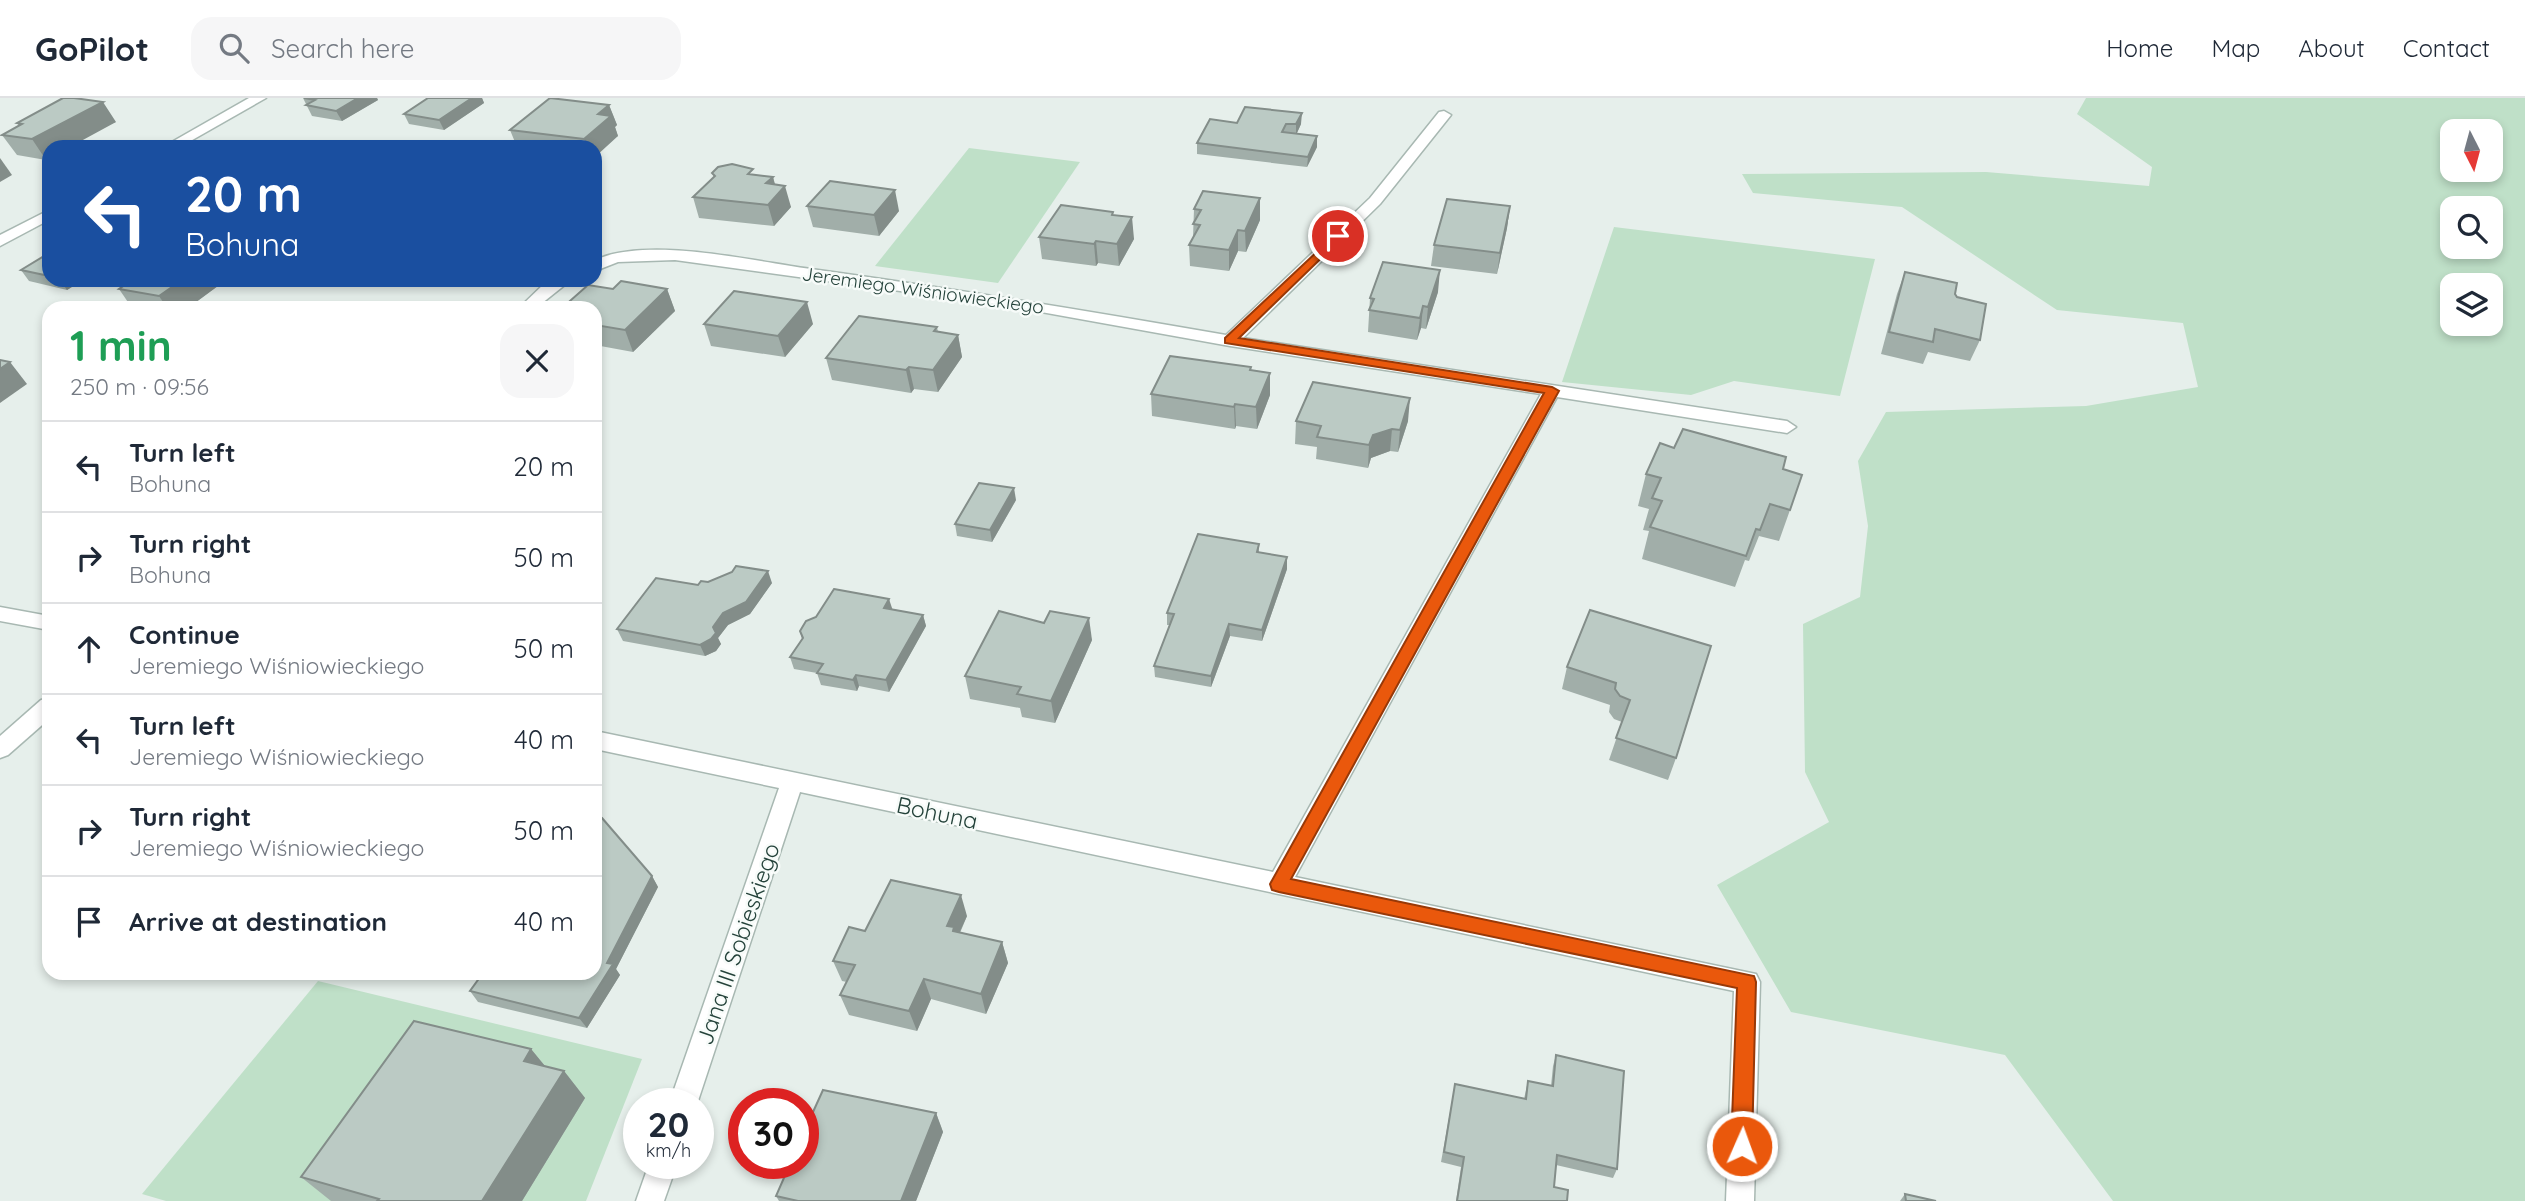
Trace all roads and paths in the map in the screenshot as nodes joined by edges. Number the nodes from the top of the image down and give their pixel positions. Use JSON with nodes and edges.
{"nodes":[{"id":1,"x":259,"y":98,"type":"edge"},
{"id":2,"x":1444,"y":115,"type":"dead end"},
{"id":3,"x":183,"y":140,"type":"edge"},
{"id":4,"x":42,"y":218,"type":"edge"},
{"id":5,"x":0,"y":241,"type":"edge"},
{"id":6,"x":602,"y":263,"type":"edge"},
{"id":7,"x":550,"y":287,"type":"edge"},
{"id":8,"x":535,"y":301,"type":"edge"},
{"id":9,"x":1230,"y":341,"type":"junction"},
{"id":10,"x":1552,"y":391,"type":"junction"},
{"id":11,"x":1787,"y":427,"type":"dead end"},
{"id":12,"x":0,"y":614,"type":"edge"},
{"id":13,"x":42,"y":622,"type":"edge"},
{"id":14,"x":42,"y":712,"type":"edge"},
{"id":15,"x":602,"y":742,"type":"edge"},
{"id":16,"x":0,"y":749,"type":"edge"},
{"id":17,"x":792,"y":783,"type":"junction"},
{"id":18,"x":1279,"y":884,"type":"junction"},
{"id":19,"x":688,"y":1088,"type":"edge"},
{"id":20,"x":658,"y":1179,"type":"edge"},
{"id":21,"x":650,"y":1201,"type":"edge"},
{"id":22,"x":1740,"y":1201,"type":"edge"}],
"edges":[{"from":1,"to":3,"type":"street"},
{"from":2,"to":9,"type":"street"},
{"from":4,"to":5,"type":"street"},
{"from":6,"to":9,"type":"street","name":"Jeremiego Wiśniowieckiego"},
{"from":7,"to":8,"type":"street"},
{"from":9,"to":10,"type":"street","name":"Jeremiego Wiśniowieckiego"},
{"from":10,"to":11,"type":"street","name":"Jeremiego Wiśniowieckiego"},
{"from":10,"to":18,"type":"street"},
{"from":12,"to":13,"type":"street"},
{"from":14,"to":16,"type":"street"},
{"from":15,"to":17,"type":"street","name":"Bohuna"},
{"from":17,"to":18,"type":"street","name":"Bohuna"},
{"from":17,"to":19,"type":"street","name":"Jana III Sobieskiego"},
{"from":18,"to":22,"type":"street","name":"Bohuna"},
{"from":20,"to":21,"type":"street"}]}
